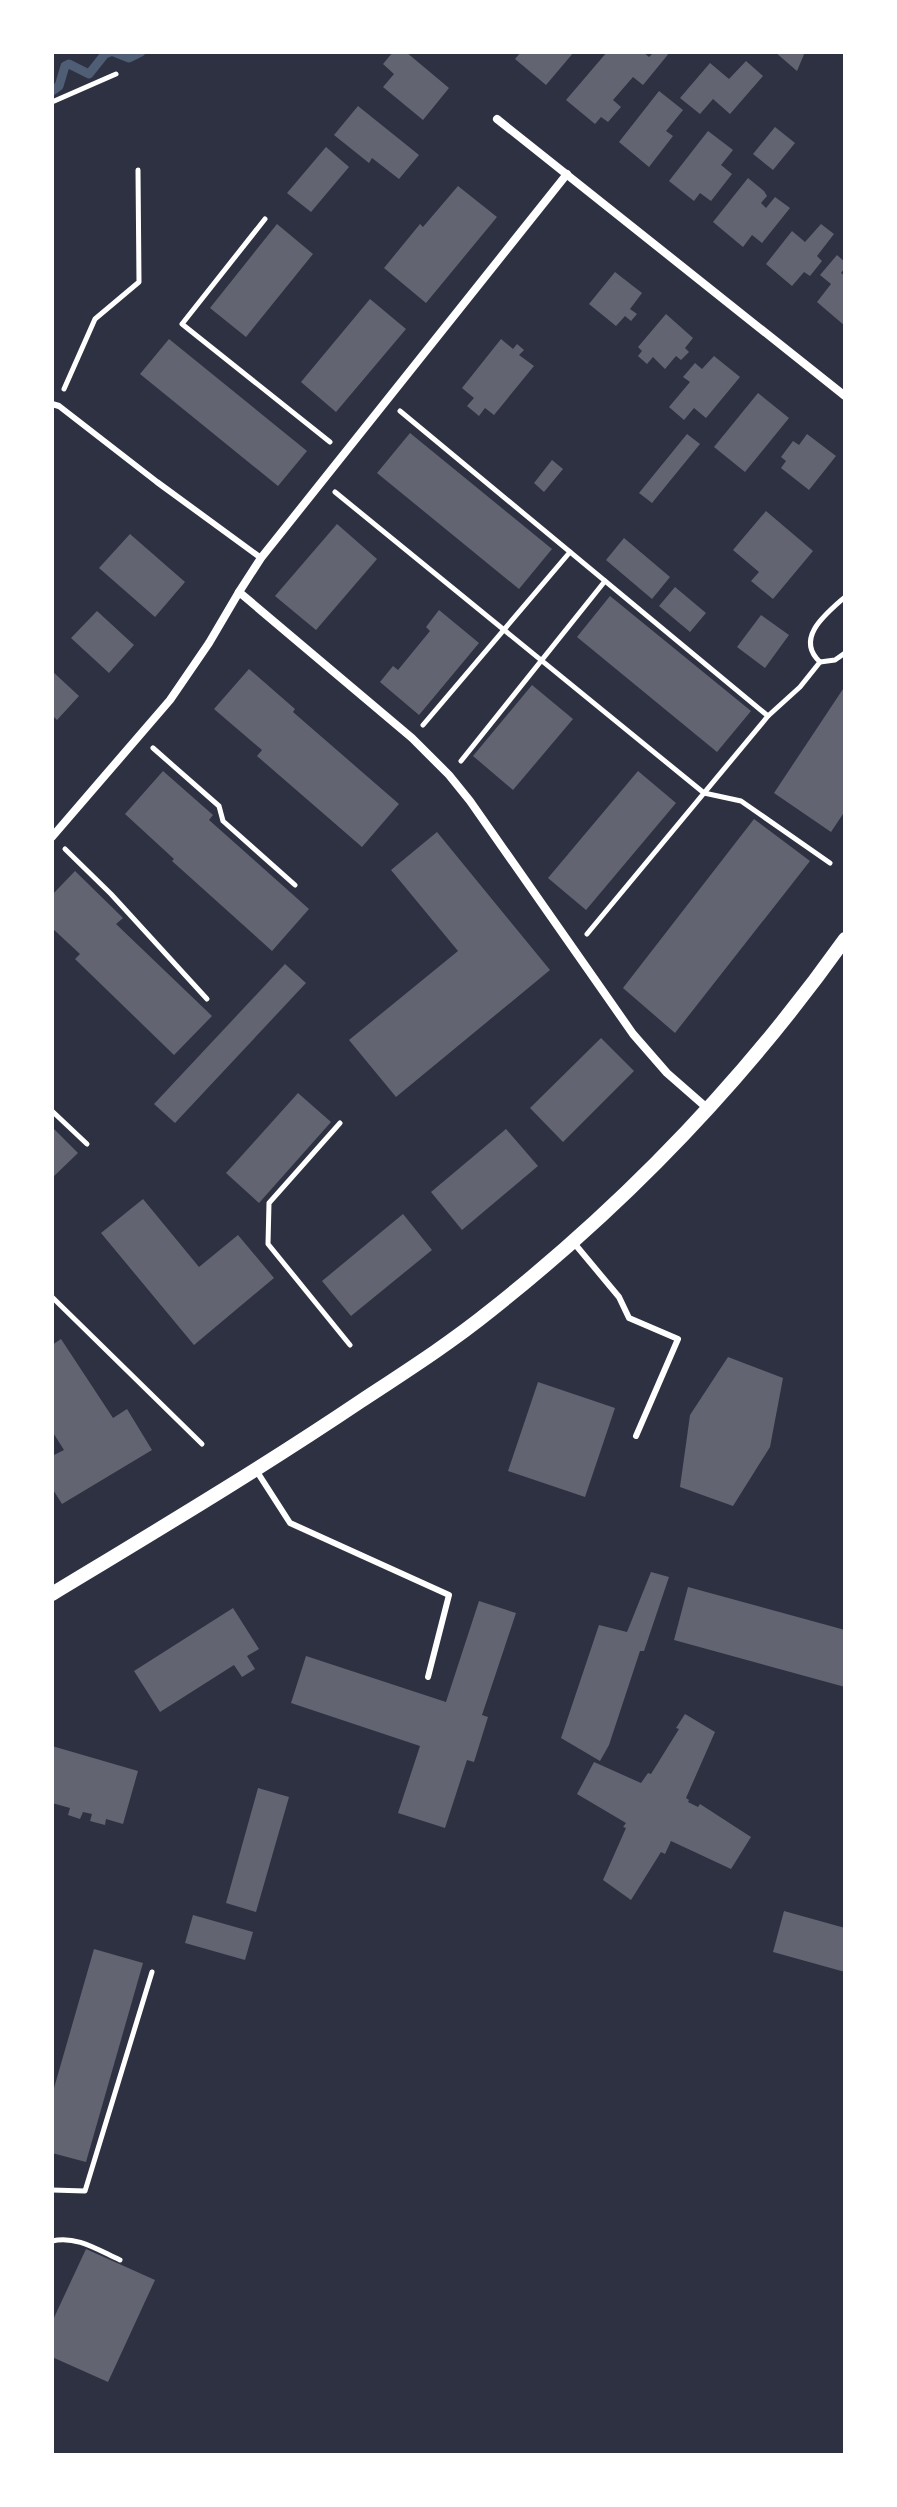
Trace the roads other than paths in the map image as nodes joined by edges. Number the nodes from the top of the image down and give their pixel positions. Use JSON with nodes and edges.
{"nodes":[{"id":1,"x":497,"y":119,"type":"dead end"},
{"id":2,"x":567,"y":174,"type":"junction"},
{"id":3,"x":845,"y":396,"type":"edge"},
{"id":4,"x":52,"y":404,"type":"edge"},
{"id":5,"x":261,"y":558,"type":"junction"},
{"id":6,"x":239,"y":592,"type":"junction"},
{"id":7,"x":52,"y":837,"type":"edge"},
{"id":8,"x":845,"y":939,"type":"edge"},
{"id":9,"x":707,"y":1108,"type":"junction"},
{"id":10,"x":574,"y":1243,"type":"junction"},
{"id":11,"x":636,"y":1436,"type":"dead end"},
{"id":12,"x":256,"y":1470,"type":"junction"},
{"id":13,"x":52,"y":1594,"type":"edge"},
{"id":14,"x":428,"y":1677,"type":"dead end"}],
"edges":[{"from":1,"to":2,"type":"street"},
{"from":2,"to":3,"type":"street"},
{"from":2,"to":5,"type":"street"},
{"from":4,"to":5,"type":"lane"},
{"from":5,"to":6,"type":"street"},
{"from":6,"to":7,"type":"street"},
{"from":6,"to":9,"type":"street"},
{"from":8,"to":9,"type":"street"},
{"from":9,"to":10,"type":"street"},
{"from":10,"to":11,"type":"lane"},
{"from":10,"to":12,"type":"street"},
{"from":12,"to":13,"type":"street"},
{"from":12,"to":14,"type":"lane"}]}
